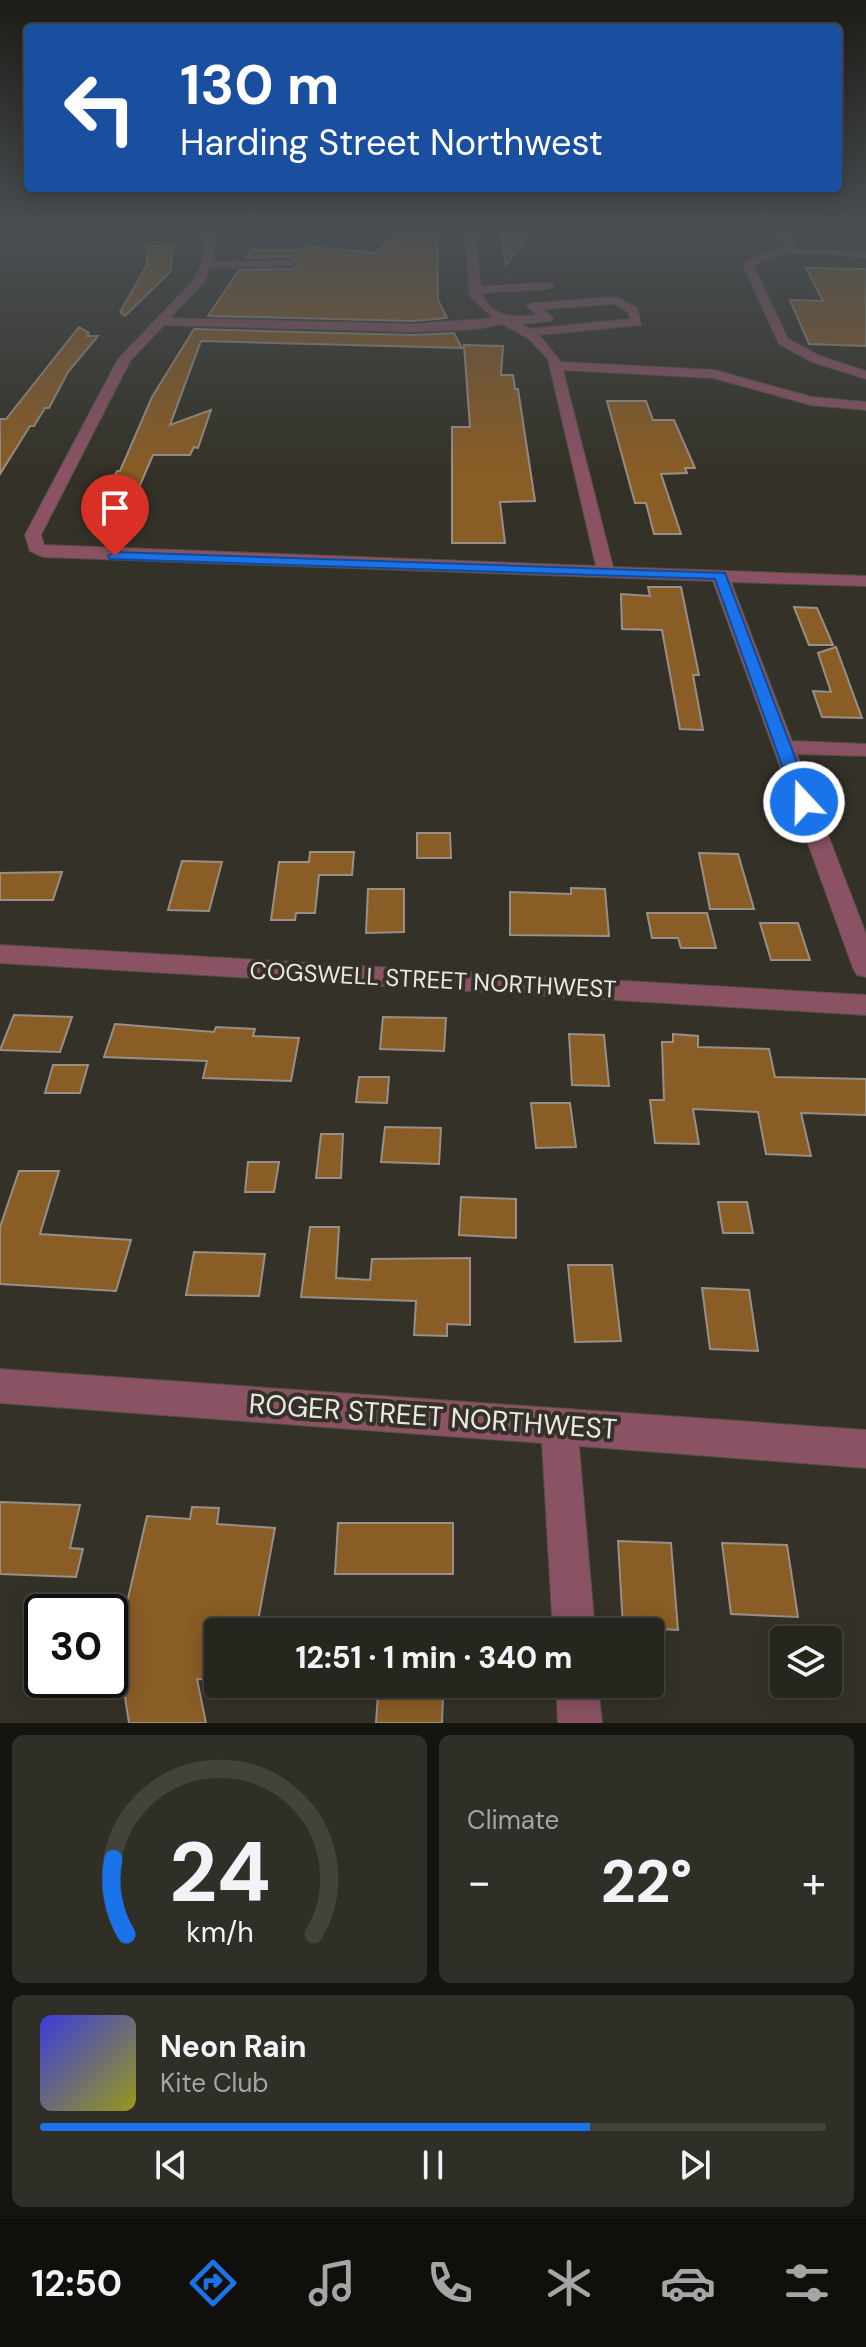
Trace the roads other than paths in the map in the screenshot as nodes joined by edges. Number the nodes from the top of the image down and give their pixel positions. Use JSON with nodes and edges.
{"nodes":[{"id":1,"x":170,"y":309,"type":"edge"},
{"id":2,"x":489,"y":309,"type":"edge"},
{"id":3,"x":537,"y":309,"type":"edge"},
{"id":4,"x":632,"y":309,"type":"edge"},
{"id":5,"x":768,"y":309,"type":"edge"},
{"id":6,"x":158,"y":321,"type":"junction"},
{"id":7,"x":505,"y":321,"type":"junction"},
{"id":8,"x":528,"y":333,"type":"junction"},
{"id":9,"x":556,"y":366,"type":"junction"},
{"id":10,"x":866,"y":375,"type":"edge"},
{"id":11,"x":866,"y":406,"type":"edge"},
{"id":12,"x":606,"y":573,"type":"junction"},
{"id":13,"x":720,"y":575,"type":"junction"},
{"id":14,"x":866,"y":581,"type":"edge"},
{"id":15,"x":783,"y":747,"type":"junction"},
{"id":16,"x":866,"y":750,"type":"edge"},
{"id":17,"x":0,"y":954,"type":"edge"},
{"id":18,"x":866,"y":968,"type":"edge"},
{"id":19,"x":866,"y":1005,"type":"edge"},
{"id":20,"x":0,"y":1386,"type":"edge"},
{"id":21,"x":559,"y":1425,"type":"junction"},
{"id":22,"x":866,"y":1449,"type":"edge"},
{"id":23,"x":573,"y":1618,"type":"edge"},
{"id":24,"x":578,"y":1698,"type":"edge"},
{"id":25,"x":580,"y":1723,"type":"edge"}],
"edges":[{"from":1,"to":6,"type":"street"},
{"from":2,"to":7,"type":"street"},
{"from":3,"to":7,"type":"street"},
{"from":4,"to":8,"type":"street"},
{"from":5,"to":10,"type":"street"},
{"from":6,"to":7,"type":"street"},
{"from":6,"to":12,"type":"street"},
{"from":7,"to":8,"type":"street"},
{"from":8,"to":9,"type":"street"},
{"from":9,"to":11,"type":"street"},
{"from":9,"to":12,"type":"street"},
{"from":12,"to":13,"type":"street"},
{"from":13,"to":14,"type":"street"},
{"from":13,"to":15,"type":"street"},
{"from":15,"to":16,"type":"street"},
{"from":15,"to":18,"type":"street"},
{"from":17,"to":19,"type":"street","name":"COGSWELL STREET NORTHWEST"},
{"from":20,"to":21,"type":"street","name":"ROGER STREET NORTHWEST"},
{"from":21,"to":22,"type":"street","name":"ROGER STREET NORTHWEST"},
{"from":21,"to":23,"type":"street"},
{"from":24,"to":25,"type":"street"}]}
